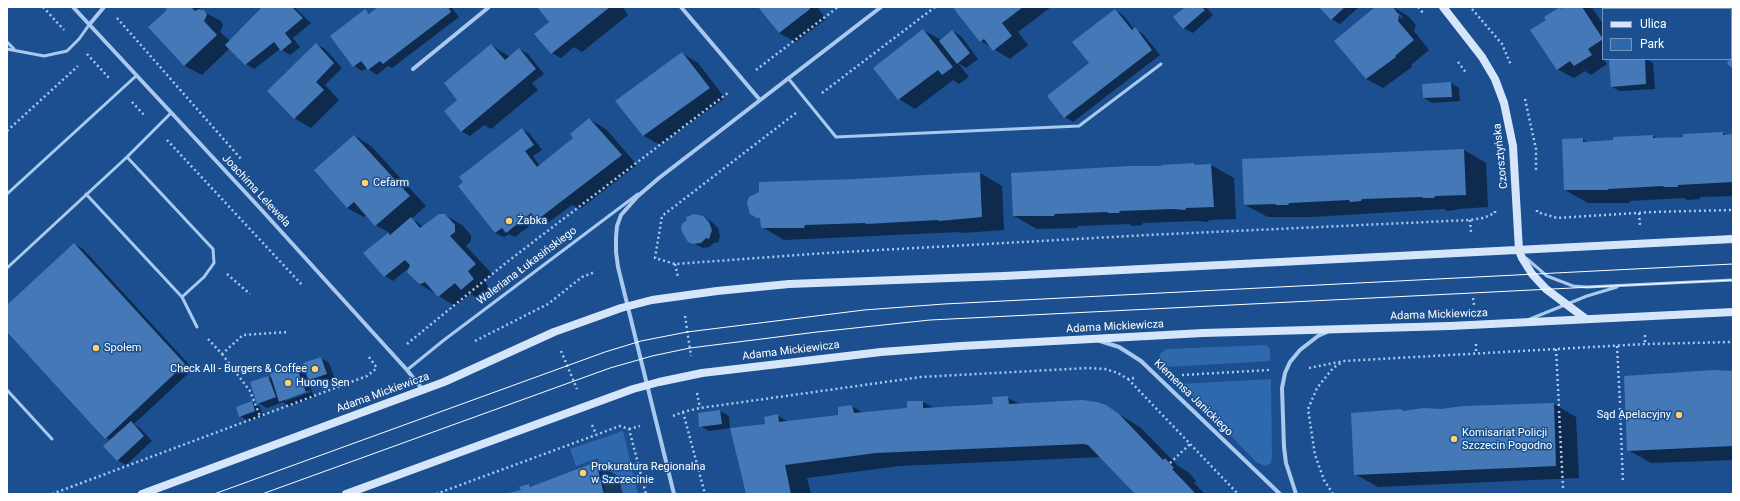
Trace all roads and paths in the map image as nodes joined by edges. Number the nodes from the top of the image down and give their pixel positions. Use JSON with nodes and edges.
{"nodes":[{"id":1,"x":43,"y":7,"type":"edge"},
{"id":2,"x":73,"y":7,"type":"edge"},
{"id":3,"x":104,"y":7,"type":"edge"},
{"id":4,"x":489,"y":7,"type":"edge"},
{"id":5,"x":681,"y":7,"type":"edge"},
{"id":6,"x":838,"y":7,"type":"edge"},
{"id":7,"x":881,"y":7,"type":"edge"},
{"id":8,"x":934,"y":7,"type":"edge"},
{"id":9,"x":1418,"y":7,"type":"edge"},
{"id":10,"x":1442,"y":7,"type":"edge"},
{"id":11,"x":120,"y":12,"type":"dead end"},
{"id":12,"x":1425,"y":16,"type":"dead end"},
{"id":13,"x":89,"y":25,"type":"junction"},
{"id":14,"x":7,"y":42,"type":"edge"},
{"id":15,"x":75,"y":43,"type":"junction"},
{"id":16,"x":7,"y":49,"type":"edge"},
{"id":17,"x":15,"y":49,"type":"junction"},
{"id":18,"x":93,"y":53,"type":"dead end"},
{"id":19,"x":1454,"y":56,"type":"dead end"},
{"id":20,"x":89,"y":57,"type":"junction"},
{"id":21,"x":83,"y":62,"type":"dead end"},
{"id":22,"x":1161,"y":64,"type":"dead end"},
{"id":23,"x":413,"y":69,"type":"dead end"},
{"id":24,"x":136,"y":76,"type":"junction"},
{"id":25,"x":788,"y":78,"type":"junction"},
{"id":26,"x":743,"y":80,"type":"junction"},
{"id":27,"x":1471,"y":81,"type":"dead end"},
{"id":28,"x":121,"y":90,"type":"junction"},
{"id":29,"x":760,"y":100,"type":"junction"},
{"id":30,"x":809,"y":103,"type":"junction"},
{"id":31,"x":170,"y":114,"type":"junction"},
{"id":32,"x":156,"y":128,"type":"junction"},
{"id":33,"x":7,"y":131,"type":"edge"},
{"id":34,"x":127,"y":157,"type":"junction"},
{"id":35,"x":245,"y":164,"type":"dead end"},
{"id":36,"x":659,"y":178,"type":"junction"},
{"id":37,"x":7,"y":194,"type":"edge"},
{"id":38,"x":86,"y":194,"type":"junction"},
{"id":39,"x":1495,"y":207,"type":"dead end"},
{"id":40,"x":1733,"y":210,"type":"edge"},
{"id":41,"x":1543,"y":214,"type":"dead end"},
{"id":42,"x":1470,"y":220,"type":"junction"},
{"id":43,"x":1472,"y":239,"type":"dead end"},
{"id":44,"x":1733,"y":240,"type":"edge"},
{"id":45,"x":1519,"y":250,"type":"junction"},
{"id":46,"x":214,"y":263,"type":"junction"},
{"id":47,"x":675,"y":264,"type":"junction"},
{"id":48,"x":7,"y":268,"type":"edge"},
{"id":49,"x":595,"y":272,"type":"dead end"},
{"id":50,"x":1733,"y":280,"type":"edge"},
{"id":51,"x":679,"y":283,"type":"dead end"},
{"id":52,"x":1629,"y":285,"type":"junction"},
{"id":53,"x":305,"y":287,"type":"dead end"},
{"id":54,"x":250,"y":294,"type":"dead end"},
{"id":55,"x":182,"y":297,"type":"junction"},
{"id":56,"x":548,"y":304,"type":"junction"},
{"id":57,"x":1565,"y":305,"type":"junction"},
{"id":58,"x":628,"y":306,"type":"junction"},
{"id":59,"x":548,"y":309,"type":"dead end"},
{"id":60,"x":684,"y":310,"type":"dead end"},
{"id":61,"x":1733,"y":312,"type":"edge"},
{"id":62,"x":1586,"y":320,"type":"junction"},
{"id":63,"x":1512,"y":323,"type":"junction"},
{"id":64,"x":197,"y":327,"type":"joint"},
{"id":65,"x":1339,"y":329,"type":"junction"},
{"id":66,"x":288,"y":332,"type":"dead end"},
{"id":67,"x":402,"y":338,"type":"dead end"},
{"id":68,"x":1080,"y":339,"type":"junction"},
{"id":69,"x":474,"y":341,"type":"dead end"},
{"id":70,"x":1733,"y":342,"type":"edge"},
{"id":71,"x":1617,"y":346,"type":"junction"},
{"id":72,"x":561,"y":349,"type":"dead end"},
{"id":73,"x":1556,"y":349,"type":"junction"},
{"id":74,"x":222,"y":354,"type":"junction"},
{"id":75,"x":368,"y":356,"type":"dead end"},
{"id":76,"x":1344,"y":360,"type":"junction"},
{"id":77,"x":692,"y":361,"type":"dead end"},
{"id":78,"x":1308,"y":368,"type":"dead end"},
{"id":79,"x":407,"y":370,"type":"junction"},
{"id":80,"x":1270,"y":370,"type":"dead end"},
{"id":81,"x":1181,"y":375,"type":"dead end"},
{"id":82,"x":1139,"y":378,"type":"dead end"},
{"id":83,"x":1128,"y":379,"type":"junction"},
{"id":84,"x":647,"y":385,"type":"junction"},
{"id":85,"x":696,"y":388,"type":"dead end"},
{"id":86,"x":7,"y":390,"type":"edge"},
{"id":87,"x":423,"y":390,"type":"junction"},
{"id":88,"x":579,"y":395,"type":"dead end"},
{"id":89,"x":1620,"y":403,"type":"dead end"},
{"id":90,"x":1559,"y":407,"type":"dead end"},
{"id":91,"x":700,"y":408,"type":"junction"},
{"id":92,"x":1620,"y":408,"type":"dead end"},
{"id":93,"x":1559,"y":411,"type":"dead end"},
{"id":94,"x":683,"y":412,"type":"junction"},
{"id":95,"x":260,"y":416,"type":"junction"},
{"id":96,"x":671,"y":417,"type":"dead end"},
{"id":97,"x":643,"y":425,"type":"dead end"},
{"id":98,"x":629,"y":429,"type":"junction"},
{"id":99,"x":52,"y":439,"type":"dead end"},
{"id":100,"x":1190,"y":444,"type":"junction"},
{"id":101,"x":1170,"y":463,"type":"dead end"},
{"id":102,"x":1623,"y":483,"type":"dead end"},
{"id":103,"x":1563,"y":488,"type":"dead end"},
{"id":104,"x":52,"y":494,"type":"edge"},
{"id":105,"x":142,"y":494,"type":"edge"},
{"id":106,"x":346,"y":494,"type":"edge"},
{"id":107,"x":436,"y":494,"type":"edge"},
{"id":108,"x":646,"y":494,"type":"edge"},
{"id":109,"x":674,"y":494,"type":"edge"},
{"id":110,"x":705,"y":494,"type":"edge"},
{"id":111,"x":1238,"y":494,"type":"edge"},
{"id":112,"x":1280,"y":494,"type":"edge"},
{"id":113,"x":1296,"y":494,"type":"edge"},
{"id":114,"x":1333,"y":494,"type":"edge"}],
"edges":[{"from":1,"to":15,"type":"path"},
{"from":2,"to":13,"type":"street","name":"Joachima Lelewela"},
{"from":3,"to":13,"type":"street"},
{"from":4,"to":23,"type":"street"},
{"from":5,"to":26,"type":"street"},
{"from":6,"to":26,"type":"path"},
{"from":7,"to":25,"type":"street","name":"Waleriana Łukasińskiego"},
{"from":8,"to":30,"type":"path"},
{"from":9,"to":12,"type":"path"},
{"from":10,"to":45,"type":"street","name":"Czorsztyńska"},
{"from":11,"to":35,"type":"path"},
{"from":13,"to":15,"type":"lane"},
{"from":13,"to":24,"type":"street","name":"Joachima Lelewela"},
{"from":14,"to":17,"type":"lane"},
{"from":15,"to":17,"type":"lane"},
{"from":15,"to":20,"type":"path"},
{"from":16,"to":17,"type":"lane"},
{"from":18,"to":20,"type":"path"},
{"from":19,"to":27,"type":"path"},
{"from":20,"to":28,"type":"path"},
{"from":21,"to":33,"type":"path"},
{"from":22,"to":30,"type":"lane"},
{"from":24,"to":28,"type":"lane"},
{"from":24,"to":31,"type":"street","name":"Joachima Lelewela"},
{"from":25,"to":29,"type":"street","name":"Waleriana Łukasińskiego"},
{"from":25,"to":30,"type":"lane"},
{"from":26,"to":29,"type":"street"},
{"from":26,"to":67,"type":"path"},
{"from":28,"to":32,"type":"path"},
{"from":28,"to":37,"type":"lane"},
{"from":29,"to":36,"type":"street","name":"Waleriana Łukasińskiego"},
{"from":30,"to":47,"type":"path"},
{"from":31,"to":32,"type":"lane"},
{"from":31,"to":79,"type":"street","name":"Joachima Lelewela"},
{"from":32,"to":34,"type":"lane"},
{"from":32,"to":53,"type":"path"},
{"from":34,"to":38,"type":"lane"},
{"from":34,"to":46,"type":"lane"},
{"from":36,"to":58,"type":"street","name":"Waleriana Łukasińskiego"},
{"from":36,"to":79,"type":"lane","name":"Waleriana Łukasińskiego"},
{"from":38,"to":48,"type":"lane"},
{"from":38,"to":55,"type":"lane"},
{"from":39,"to":42,"type":"path"},
{"from":40,"to":41,"type":"path"},
{"from":42,"to":43,"type":"path"},
{"from":42,"to":47,"type":"path"},
{"from":44,"to":45,"type":"street","name":"Adama Mickiewicza"},
{"from":45,"to":52,"type":"lane"},
{"from":45,"to":57,"type":"street"},
{"from":45,"to":58,"type":"street","name":"Adama Mickiewicza"},
{"from":46,"to":54,"type":"path"},
{"from":46,"to":55,"type":"lane"},
{"from":47,"to":51,"type":"path"},
{"from":49,"to":56,"type":"path"},
{"from":50,"to":52,"type":"lane"},
{"from":52,"to":57,"type":"lane"},
{"from":55,"to":64,"type":"lane"},
{"from":56,"to":59,"type":"path"},
{"from":56,"to":69,"type":"path"},
{"from":57,"to":62,"type":"street"},
{"from":57,"to":63,"type":"lane"},
{"from":58,"to":84,"type":"street"},
{"from":58,"to":87,"type":"street","name":"Adama Mickiewicza"},
{"from":60,"to":77,"type":"path"},
{"from":61,"to":62,"type":"street","name":"Adama Mickiewicza"},
{"from":62,"to":63,"type":"street","name":"Adama Mickiewicza"},
{"from":63,"to":65,"type":"street","name":"Adama Mickiewicza"},
{"from":64,"to":74,"type":"path"},
{"from":65,"to":68,"type":"street","name":"Adama Mickiewicza"},
{"from":65,"to":113,"type":"street"},
{"from":66,"to":74,"type":"path"},
{"from":68,"to":84,"type":"street","name":"Adama Mickiewicza"},
{"from":68,"to":112,"type":"street","name":"Klemensa Janickiego"},
{"from":70,"to":71,"type":"path"},
{"from":71,"to":73,"type":"path"},
{"from":71,"to":89,"type":"path"},
{"from":72,"to":88,"type":"path"},
{"from":73,"to":76,"type":"path"},
{"from":73,"to":90,"type":"path"},
{"from":74,"to":95,"type":"path"},
{"from":75,"to":95,"type":"path"},
{"from":76,"to":78,"type":"path"},
{"from":76,"to":114,"type":"path"},
{"from":79,"to":87,"type":"street","name":"Joachima Lelewela"},
{"from":80,"to":81,"type":"path"},
{"from":82,"to":83,"type":"path"},
{"from":83,"to":91,"type":"path"},
{"from":83,"to":100,"type":"path"},
{"from":84,"to":106,"type":"street","name":"Adama Mickiewicza"},
{"from":84,"to":109,"type":"street"},
{"from":85,"to":91,"type":"path"},
{"from":86,"to":99,"type":"lane"},
{"from":87,"to":105,"type":"street","name":"Adama Mickiewicza"},
{"from":91,"to":94,"type":"path"},
{"from":92,"to":102,"type":"path"},
{"from":93,"to":103,"type":"path"},
{"from":94,"to":96,"type":"path"},
{"from":94,"to":110,"type":"path"},
{"from":95,"to":104,"type":"path"},
{"from":97,"to":98,"type":"path"},
{"from":98,"to":107,"type":"path"},
{"from":98,"to":108,"type":"path"},
{"from":100,"to":101,"type":"path"},
{"from":100,"to":111,"type":"path"}]}
